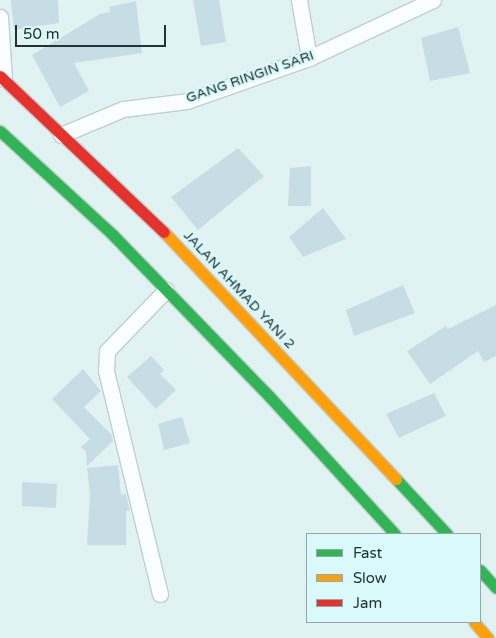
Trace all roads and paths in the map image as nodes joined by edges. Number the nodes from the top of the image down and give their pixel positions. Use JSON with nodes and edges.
{"nodes":[{"id":1,"x":299,"y":0,"type":"edge"},
{"id":2,"x":432,"y":0,"type":"edge"},
{"id":3,"x":0,"y":17,"type":"edge"},
{"id":4,"x":308,"y":52,"type":"junction"},
{"id":5,"x":2,"y":78,"type":"edge"},
{"id":6,"x":2,"y":135,"type":"edge"},
{"id":7,"x":61,"y":135,"type":"junction"},
{"id":8,"x":166,"y":290,"type":"junction"},
{"id":9,"x":394,"y":533,"type":"edge"},
{"id":10,"x":446,"y":533,"type":"edge"},
{"id":11,"x":481,"y":571,"type":"edge"},
{"id":12,"x":496,"y":588,"type":"edge"},
{"id":13,"x":160,"y":594,"type":"dead end"},
{"id":14,"x":475,"y":623,"type":"edge"},
{"id":15,"x":488,"y":638,"type":"edge"}],
"edges":[{"from":1,"to":4,"type":"street"},
{"from":2,"to":4,"type":"street","name":"GANG RINGIN SARI"},
{"from":3,"to":5,"type":"street"},
{"from":4,"to":7,"type":"street","name":"GANG RINGIN SARI"},
{"from":5,"to":7,"type":"highway","name":"JALAN AHMAD YANI 2"},
{"from":6,"to":8,"type":"highway"},
{"from":7,"to":10,"type":"highway","name":"JALAN AHMAD YANI 2"},
{"from":8,"to":9,"type":"highway"},
{"from":8,"to":13,"type":"street"},
{"from":11,"to":12,"type":"highway"},
{"from":14,"to":15,"type":"highway"}]}
